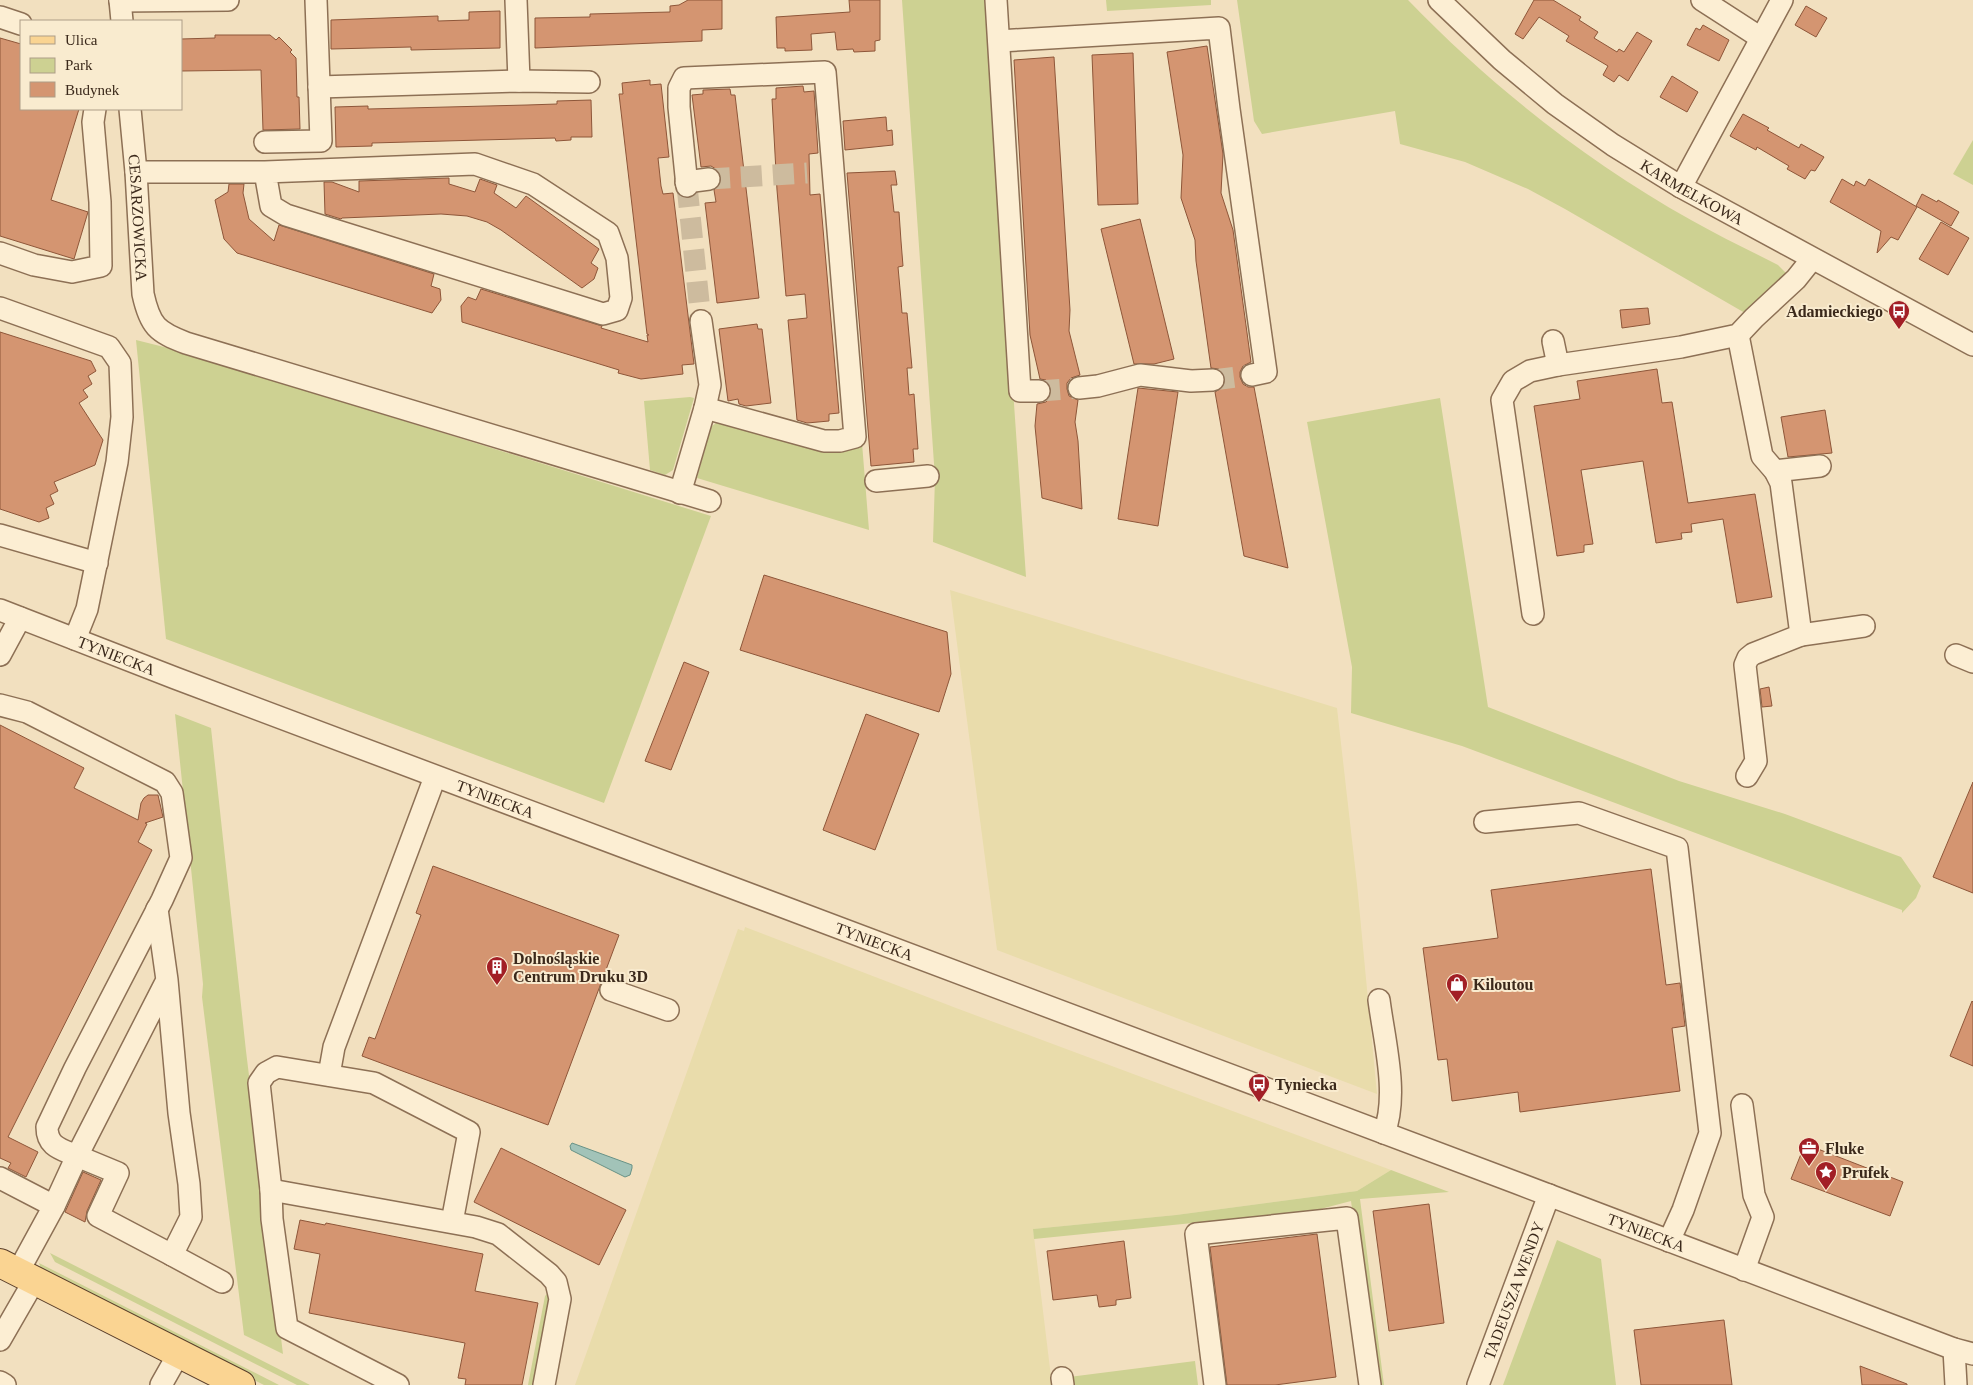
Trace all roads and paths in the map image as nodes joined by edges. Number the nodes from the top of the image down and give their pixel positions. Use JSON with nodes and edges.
{"nodes":[{"id":1,"x":219,"y":0,"type":"edge"},
{"id":2,"x":228,"y":0,"type":"edge"},
{"id":3,"x":316,"y":0,"type":"edge"},
{"id":4,"x":516,"y":0,"type":"edge"},
{"id":5,"x":996,"y":0,"type":"edge"},
{"id":6,"x":1439,"y":0,"type":"edge"},
{"id":7,"x":1702,"y":0,"type":"edge"},
{"id":8,"x":1782,"y":0,"type":"edge"},
{"id":9,"x":121,"y":7,"type":"edge"},
{"id":10,"x":0,"y":17,"type":"edge"},
{"id":11,"x":20,"y":24,"type":"edge"},
{"id":12,"x":1761,"y":38,"type":"junction"},
{"id":13,"x":999,"y":41,"type":"junction"},
{"id":14,"x":519,"y":81,"type":"junction"},
{"id":15,"x":589,"y":82,"type":"dead end"},
{"id":16,"x":319,"y":87,"type":"junction"},
{"id":17,"x":95,"y":110,"type":"edge"},
{"id":18,"x":130,"y":110,"type":"edge"},
{"id":19,"x":265,"y":142,"type":"dead end"},
{"id":20,"x":136,"y":172,"type":"junction"},
{"id":21,"x":266,"y":172,"type":"junction"},
{"id":22,"x":709,"y":179,"type":"tunnel mouth"},
{"id":23,"x":1680,"y":187,"type":"junction"},
{"id":24,"x":0,"y":253,"type":"edge"},
{"id":25,"x":1812,"y":259,"type":"junction"},
{"id":26,"x":0,"y":308,"type":"edge"},
{"id":27,"x":701,"y":321,"type":"tunnel mouth"},
{"id":28,"x":1738,"y":335,"type":"junction"},
{"id":29,"x":1553,"y":341,"type":"dead end"},
{"id":30,"x":1973,"y":345,"type":"edge"},
{"id":31,"x":1558,"y":365,"type":"junction"},
{"id":32,"x":1252,"y":375,"type":"tunnel mouth"},
{"id":33,"x":1213,"y":380,"type":"tunnel mouth"},
{"id":34,"x":1079,"y":388,"type":"tunnel mouth"},
{"id":35,"x":1039,"y":391,"type":"tunnel mouth"},
{"id":36,"x":705,"y":408,"type":"junction"},
{"id":37,"x":1820,"y":466,"type":"dead end"},
{"id":38,"x":1775,"y":471,"type":"junction"},
{"id":39,"x":928,"y":476,"type":"dead end"},
{"id":40,"x":876,"y":481,"type":"dead end"},
{"id":41,"x":680,"y":493,"type":"junction"},
{"id":42,"x":710,"y":500,"type":"dead end"},
{"id":43,"x":0,"y":535,"type":"edge"},
{"id":44,"x":97,"y":563,"type":"junction"},
{"id":45,"x":10,"y":614,"type":"edge"},
{"id":46,"x":1533,"y":614,"type":"dead end"},
{"id":47,"x":1864,"y":626,"type":"dead end"},
{"id":48,"x":1801,"y":634,"type":"junction"},
{"id":49,"x":75,"y":639,"type":"junction"},
{"id":50,"x":0,"y":656,"type":"edge"},
{"id":51,"x":0,"y":705,"type":"edge"},
{"id":52,"x":435,"y":776,"type":"junction"},
{"id":53,"x":1747,"y":776,"type":"dead end"},
{"id":54,"x":1486,"y":822,"type":"dead end"},
{"id":55,"x":157,"y":909,"type":"junction"},
{"id":56,"x":136,"y":949,"type":"junction"},
{"id":57,"x":164,"y":950,"type":"junction"},
{"id":58,"x":167,"y":980,"type":"junction"},
{"id":59,"x":611,"y":990,"type":"dead end"},
{"id":60,"x":1378,"y":1000,"type":"dead end"},
{"id":61,"x":668,"y":1010,"type":"dead end"},
{"id":62,"x":329,"y":1076,"type":"junction"},
{"id":63,"x":1742,"y":1105,"type":"dead end"},
{"id":64,"x":1384,"y":1133,"type":"junction"},
{"id":65,"x":77,"y":1156,"type":"junction"},
{"id":66,"x":0,"y":1178,"type":"edge"},
{"id":67,"x":271,"y":1190,"type":"junction"},
{"id":68,"x":1549,"y":1195,"type":"junction"},
{"id":69,"x":54,"y":1206,"type":"junction"},
{"id":70,"x":452,"y":1222,"type":"junction"},
{"id":71,"x":1669,"y":1241,"type":"junction"},
{"id":72,"x":172,"y":1256,"type":"junction"},
{"id":73,"x":1744,"y":1270,"type":"junction"},
{"id":74,"x":18,"y":1272,"type":"edge"},
{"id":75,"x":222,"y":1282,"type":"dead end"},
{"id":76,"x":0,"y":1340,"type":"edge"},
{"id":77,"x":1963,"y":1352,"type":"edge"},
{"id":78,"x":179,"y":1353,"type":"junction"},
{"id":79,"x":0,"y":1382,"type":"edge"},
{"id":80,"x":5,"y":1385,"type":"edge"},
{"id":81,"x":160,"y":1385,"type":"edge"},
{"id":82,"x":241,"y":1385,"type":"edge"},
{"id":83,"x":398,"y":1385,"type":"edge"},
{"id":84,"x":544,"y":1385,"type":"edge"},
{"id":85,"x":1215,"y":1385,"type":"edge"},
{"id":86,"x":1370,"y":1385,"type":"edge"},
{"id":87,"x":1478,"y":1385,"type":"edge"},
{"id":88,"x":1956,"y":1385,"type":"edge"}],
"edges":[{"from":1,"to":2,"type":"street"},
{"from":1,"to":9,"type":"street"},
{"from":3,"to":16,"type":"street"},
{"from":4,"to":14,"type":"street"},
{"from":5,"to":13,"type":"street"},
{"from":6,"to":23,"type":"street","name":"KARMELKOWA"},
{"from":7,"to":12,"type":"street"},
{"from":8,"to":12,"type":"street"},
{"from":10,"to":11,"type":"street"},
{"from":12,"to":23,"type":"street"},
{"from":13,"to":32,"type":"street"},
{"from":13,"to":35,"type":"street"},
{"from":14,"to":15,"type":"street"},
{"from":14,"to":16,"type":"street"},
{"from":16,"to":19,"type":"street"},
{"from":17,"to":24,"type":"street"},
{"from":18,"to":20,"type":"street","name":"CESARZOWICKA"},
{"from":20,"to":21,"type":"street"},
{"from":20,"to":41,"type":"street","name":"CESARZOWICKA"},
{"from":21,"to":21,"type":"street"},
{"from":22,"to":36,"type":"street"},
{"from":23,"to":25,"type":"street","name":"KARMELKOWA"},
{"from":25,"to":28,"type":"street"},
{"from":25,"to":30,"type":"street","name":"KARMELKOWA"},
{"from":26,"to":44,"type":"street"},
{"from":27,"to":36,"type":"street"},
{"from":28,"to":31,"type":"street"},
{"from":28,"to":38,"type":"street"},
{"from":29,"to":31,"type":"street"},
{"from":31,"to":46,"type":"street"},
{"from":33,"to":34,"type":"street"},
{"from":36,"to":41,"type":"street"},
{"from":37,"to":38,"type":"street"},
{"from":38,"to":48,"type":"street"},
{"from":39,"to":40,"type":"street"},
{"from":41,"to":42,"type":"street"},
{"from":43,"to":44,"type":"street"},
{"from":44,"to":49,"type":"street"},
{"from":45,"to":49,"type":"street","name":"TYNIECKA"},
{"from":45,"to":50,"type":"street"},
{"from":47,"to":48,"type":"street"},
{"from":48,"to":53,"type":"street"},
{"from":49,"to":52,"type":"street","name":"TYNIECKA"},
{"from":51,"to":55,"type":"street"},
{"from":52,"to":62,"type":"street"},
{"from":52,"to":64,"type":"street","name":"TYNIECKA"},
{"from":54,"to":71,"type":"street"},
{"from":55,"to":56,"type":"street"},
{"from":55,"to":57,"type":"street"},
{"from":56,"to":57,"type":"street"},
{"from":56,"to":65,"type":"street"},
{"from":57,"to":58,"type":"street"},
{"from":58,"to":65,"type":"street"},
{"from":58,"to":72,"type":"street"},
{"from":59,"to":61,"type":"street"},
{"from":60,"to":64,"type":"street"},
{"from":62,"to":67,"type":"street"},
{"from":62,"to":70,"type":"street"},
{"from":63,"to":73,"type":"street"},
{"from":64,"to":68,"type":"street","name":"TYNIECKA"},
{"from":65,"to":69,"type":"street"},
{"from":65,"to":72,"type":"street"},
{"from":66,"to":69,"type":"street"},
{"from":67,"to":70,"type":"street"},
{"from":67,"to":83,"type":"street"},
{"from":68,"to":71,"type":"street","name":"TYNIECKA"},
{"from":68,"to":87,"type":"street","name":"TADEUSZA WENDY"},
{"from":69,"to":74,"type":"street"},
{"from":70,"to":84,"type":"street"},
{"from":71,"to":73,"type":"street","name":"TYNIECKA"},
{"from":72,"to":75,"type":"street"},
{"from":73,"to":77,"type":"street","name":"TYNIECKA"},
{"from":74,"to":76,"type":"street"},
{"from":74,"to":78,"type":"main road"},
{"from":77,"to":88,"type":"street"},
{"from":78,"to":81,"type":"street"},
{"from":78,"to":82,"type":"main road"},
{"from":79,"to":80,"type":"street"},
{"from":85,"to":86,"type":"street"}]}
